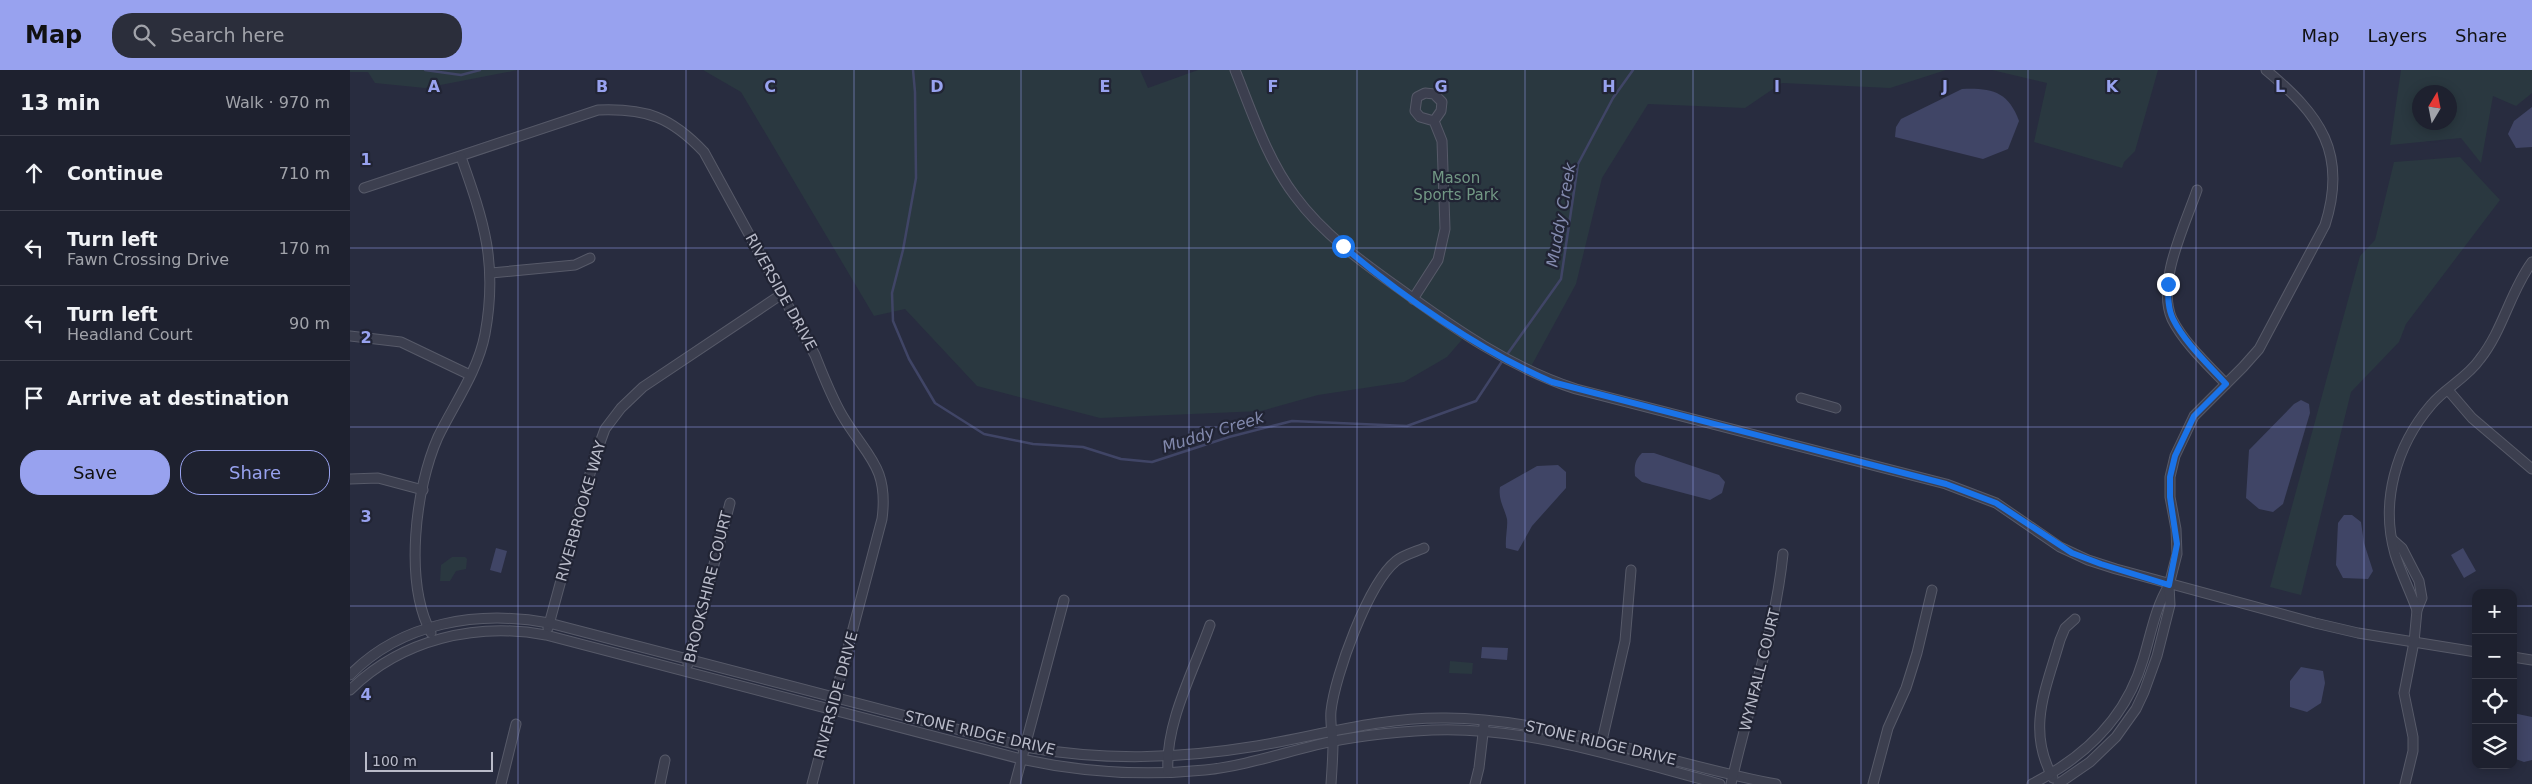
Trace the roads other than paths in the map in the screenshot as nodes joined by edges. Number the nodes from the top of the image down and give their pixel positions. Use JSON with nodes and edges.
{"nodes":[{"id":1,"x":1235,"y":70,"type":"edge"},
{"id":2,"x":2266,"y":70,"type":"edge"},
{"id":3,"x":1434,"y":120,"type":"dead end"},
{"id":4,"x":461,"y":157,"type":"junction"},
{"id":5,"x":364,"y":188,"type":"dead end"},
{"id":6,"x":2197,"y":190,"type":"dead end"},
{"id":7,"x":590,"y":258,"type":"dead end"},
{"id":8,"x":2532,"y":262,"type":"edge"},
{"id":9,"x":492,"y":272,"type":"junction"},
{"id":10,"x":782,"y":294,"type":"junction"},
{"id":11,"x":1413,"y":299,"type":"junction"},
{"id":12,"x":350,"y":336,"type":"edge"},
{"id":13,"x":470,"y":375,"type":"junction"},
{"id":14,"x":2226,"y":384,"type":"junction"},
{"id":15,"x":2448,"y":390,"type":"junction"},
{"id":16,"x":1801,"y":398,"type":"dead end"},
{"id":17,"x":1836,"y":408,"type":"dead end"},
{"id":18,"x":2532,"y":469,"type":"edge"},
{"id":19,"x":350,"y":479,"type":"edge"},
{"id":20,"x":422,"y":490,"type":"junction"},
{"id":21,"x":730,"y":503,"type":"dead end"},
{"id":22,"x":1424,"y":548,"type":"dead end"},
{"id":23,"x":1783,"y":554,"type":"dead end"},
{"id":24,"x":1632,"y":570,"type":"dead end"},
{"id":25,"x":2169,"y":585,"type":"junction"},
{"id":26,"x":1932,"y":590,"type":"dead end"},
{"id":27,"x":1064,"y":600,"type":"dead end"},
{"id":28,"x":2075,"y":620,"type":"dead end"},
{"id":29,"x":549,"y":623,"type":"junction"},
{"id":30,"x":1210,"y":625,"type":"dead end"},
{"id":31,"x":428,"y":628,"type":"junction"},
{"id":32,"x":546,"y":635,"type":"junction"},
{"id":33,"x":435,"y":640,"type":"junction"},
{"id":34,"x":2414,"y":642,"type":"junction"},
{"id":35,"x":2472,"y":651,"type":"edge"},
{"id":36,"x":2517,"y":658,"type":"edge"},
{"id":37,"x":689,"y":659,"type":"junction"},
{"id":38,"x":2532,"y":660,"type":"edge"},
{"id":39,"x":687,"y":672,"type":"junction"},
{"id":40,"x":350,"y":675,"type":"edge"},
{"id":41,"x":350,"y":690,"type":"edge"},
{"id":42,"x":836,"y":699,"type":"junction"},
{"id":43,"x":833,"y":710,"type":"junction"},
{"id":44,"x":1484,"y":720,"type":"junction"},
{"id":45,"x":516,"y":724,"type":"dead end"},
{"id":46,"x":1331,"y":731,"type":"junction"},
{"id":47,"x":1484,"y":731,"type":"junction"},
{"id":48,"x":1602,"y":741,"type":"junction"},
{"id":49,"x":1333,"y":742,"type":"junction"},
{"id":50,"x":1025,"y":746,"type":"junction"},
{"id":51,"x":1599,"y":753,"type":"junction"},
{"id":52,"x":1167,"y":756,"type":"junction"},
{"id":53,"x":1021,"y":759,"type":"junction"},
{"id":54,"x":665,"y":760,"type":"dead end"},
{"id":55,"x":1168,"y":771,"type":"junction"},
{"id":56,"x":1733,"y":774,"type":"junction"},
{"id":57,"x":2051,"y":775,"type":"junction"},
{"id":58,"x":500,"y":784,"type":"edge"},
{"id":59,"x":660,"y":784,"type":"edge"},
{"id":60,"x":812,"y":784,"type":"edge"},
{"id":61,"x":1015,"y":784,"type":"edge"},
{"id":62,"x":1331,"y":784,"type":"edge"},
{"id":63,"x":1475,"y":784,"type":"edge"},
{"id":64,"x":1720,"y":784,"type":"edge"},
{"id":65,"x":1731,"y":784,"type":"edge"},
{"id":66,"x":1776,"y":784,"type":"edge"},
{"id":67,"x":1873,"y":784,"type":"edge"},
{"id":68,"x":2032,"y":784,"type":"edge"},
{"id":69,"x":2057,"y":784,"type":"edge"},
{"id":70,"x":2405,"y":784,"type":"edge"}],
"edges":[{"from":1,"to":11,"type":"street"},
{"from":2,"to":14,"type":"street"},
{"from":3,"to":11,"type":"street"},
{"from":4,"to":5,"type":"street","name":"RIVERSIDE DRIVE"},
{"from":4,"to":9,"type":"street"},
{"from":4,"to":10,"type":"street","name":"RIVERSIDE DRIVE"},
{"from":6,"to":14,"type":"street"},
{"from":7,"to":9,"type":"street"},
{"from":8,"to":15,"type":"street"},
{"from":9,"to":13,"type":"street"},
{"from":10,"to":29,"type":"street","name":"RIVERBROOKE WAY"},
{"from":10,"to":42,"type":"street","name":"RIVERSIDE DRIVE"},
{"from":11,"to":25,"type":"street"},
{"from":12,"to":13,"type":"street"},
{"from":13,"to":20,"type":"street"},
{"from":14,"to":25,"type":"street"},
{"from":15,"to":18,"type":"street"},
{"from":15,"to":34,"type":"street"},
{"from":16,"to":17,"type":"street"},
{"from":19,"to":20,"type":"street"},
{"from":20,"to":31,"type":"street"},
{"from":21,"to":37,"type":"street","name":"BROOKSHIRE COURT"},
{"from":22,"to":46,"type":"street"},
{"from":23,"to":56,"type":"street","name":"WYNFALL COURT"},
{"from":24,"to":48,"type":"street"},
{"from":25,"to":34,"type":"street"},
{"from":25,"to":57,"type":"street"},
{"from":25,"to":69,"type":"street"},
{"from":26,"to":67,"type":"street"},
{"from":27,"to":50,"type":"street"},
{"from":28,"to":57,"type":"street"},
{"from":29,"to":31,"type":"street","name":"STONE RIDGE DRIVE"},
{"from":29,"to":32,"type":"street","name":"RIVERBROOKE WAY"},
{"from":29,"to":37,"type":"street","name":"STONE RIDGE DRIVE"},
{"from":30,"to":52,"type":"street"},
{"from":31,"to":33,"type":"street"},
{"from":31,"to":40,"type":"street","name":"STONE RIDGE DRIVE"},
{"from":32,"to":33,"type":"street","name":"STONE RIDGE DRIVE"},
{"from":32,"to":39,"type":"street","name":"STONE RIDGE DRIVE"},
{"from":33,"to":41,"type":"street","name":"STONE RIDGE DRIVE"},
{"from":34,"to":35,"type":"street"},
{"from":34,"to":70,"type":"street"},
{"from":36,"to":38,"type":"street"},
{"from":37,"to":39,"type":"street","name":"BROOKSHIRE COURT"},
{"from":37,"to":42,"type":"street","name":"STONE RIDGE DRIVE"},
{"from":39,"to":43,"type":"street","name":"STONE RIDGE DRIVE"},
{"from":42,"to":43,"type":"street","name":"RIVERSIDE DRIVE"},
{"from":42,"to":50,"type":"street","name":"STONE RIDGE DRIVE"},
{"from":43,"to":53,"type":"street","name":"STONE RIDGE DRIVE"},
{"from":43,"to":60,"type":"street","name":"RIVERSIDE DRIVE"},
{"from":44,"to":46,"type":"street","name":"STONE RIDGE DRIVE"},
{"from":44,"to":47,"type":"street"},
{"from":44,"to":48,"type":"street","name":"STONE RIDGE DRIVE"},
{"from":45,"to":58,"type":"street"},
{"from":46,"to":49,"type":"street"},
{"from":46,"to":52,"type":"street","name":"STONE RIDGE DRIVE"},
{"from":47,"to":49,"type":"street","name":"STONE RIDGE DRIVE"},
{"from":47,"to":51,"type":"street","name":"STONE RIDGE DRIVE"},
{"from":47,"to":63,"type":"street"},
{"from":48,"to":51,"type":"street"},
{"from":48,"to":56,"type":"street","name":"STONE RIDGE DRIVE"},
{"from":49,"to":55,"type":"street","name":"STONE RIDGE DRIVE"},
{"from":49,"to":62,"type":"street"},
{"from":50,"to":52,"type":"street","name":"STONE RIDGE DRIVE"},
{"from":50,"to":53,"type":"street"},
{"from":51,"to":64,"type":"street","name":"STONE RIDGE DRIVE"},
{"from":52,"to":55,"type":"street"},
{"from":53,"to":55,"type":"street","name":"STONE RIDGE DRIVE"},
{"from":53,"to":61,"type":"street"},
{"from":54,"to":59,"type":"street"},
{"from":56,"to":65,"type":"street","name":"WYNFALL COURT"},
{"from":56,"to":66,"type":"street","name":"STONE RIDGE DRIVE"},
{"from":57,"to":68,"type":"street"},
{"from":57,"to":69,"type":"street"}]}
